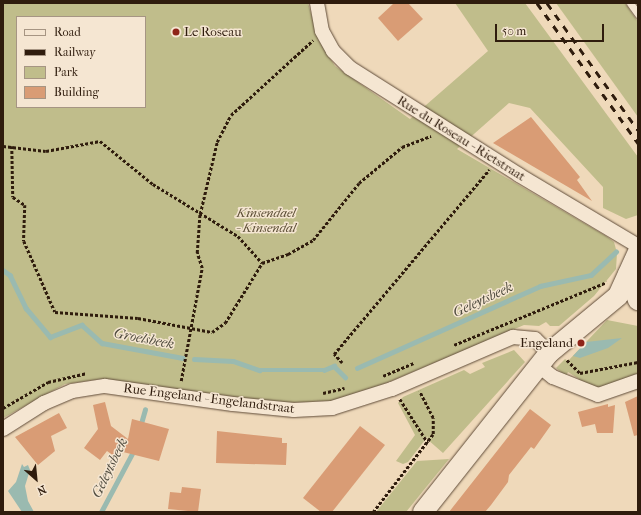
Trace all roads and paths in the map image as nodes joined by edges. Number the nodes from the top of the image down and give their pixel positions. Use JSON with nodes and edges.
{"nodes":[{"id":1,"x":317,"y":3,"type":"edge"},
{"id":2,"x":630,"y":3,"type":"edge"},
{"id":3,"x":638,"y":14,"type":"edge"},
{"id":4,"x":322,"y":31,"type":"junction"},
{"id":5,"x":447,"y":130,"type":"junction"},
{"id":6,"x":3,"y":146,"type":"edge"},
{"id":7,"x":12,"y":146,"type":"junction"},
{"id":8,"x":496,"y":161,"type":"junction"},
{"id":9,"x":200,"y":214,"type":"junction"},
{"id":10,"x":638,"y":246,"type":"edge"},
{"id":11,"x":638,"y":252,"type":"edge"},
{"id":12,"x":262,"y":263,"type":"junction"},
{"id":13,"x":620,"y":283,"type":"junction"},
{"id":14,"x":638,"y":300,"type":"edge"},
{"id":15,"x":191,"y":326,"type":"junction"},
{"id":16,"x":452,"y":346,"type":"dead end"},
{"id":17,"x":551,"y":358,"type":"junction"},
{"id":18,"x":419,"y":360,"type":"dead end"},
{"id":19,"x":638,"y":362,"type":"edge"},
{"id":20,"x":342,"y":363,"type":"dead end"},
{"id":21,"x":88,"y":373,"type":"dead end"},
{"id":22,"x":380,"y":377,"type":"dead end"},
{"id":23,"x":174,"y":380,"type":"dead end"},
{"id":24,"x":638,"y":381,"type":"edge"},
{"id":25,"x":182,"y":382,"type":"junction"},
{"id":26,"x":189,"y":383,"type":"dead end"},
{"id":27,"x":352,"y":386,"type":"dead end"},
{"id":28,"x":418,"y":388,"type":"dead end"},
{"id":29,"x":318,"y":393,"type":"dead end"},
{"id":30,"x":399,"y":398,"type":"dead end"},
{"id":31,"x":3,"y":408,"type":"edge"},
{"id":32,"x":3,"y":429,"type":"edge"},
{"id":33,"x":428,"y":443,"type":"junction"},
{"id":34,"x":373,"y":512,"type":"edge"},
{"id":35,"x":422,"y":512,"type":"edge"}],
"edges":[{"from":1,"to":4,"type":"street","name":"Rue du Roseau - Rietstraat"},
{"from":2,"to":3,"type":"lane"},
{"from":4,"to":5,"type":"street","name":"Rue du Roseau - Rietstraat"},
{"from":4,"to":9,"type":"path"},
{"from":5,"to":8,"type":"street","name":"Rue du Roseau - Rietstraat"},
{"from":5,"to":12,"type":"path"},
{"from":6,"to":7,"type":"path"},
{"from":7,"to":9,"type":"path"},
{"from":7,"to":15,"type":"path"},
{"from":8,"to":10,"type":"street","name":"Rue du Roseau - Rietstraat"},
{"from":8,"to":20,"type":"path"},
{"from":9,"to":12,"type":"path"},
{"from":9,"to":15,"type":"path"},
{"from":11,"to":13,"type":"main road"},
{"from":12,"to":15,"type":"path"},
{"from":13,"to":14,"type":"main road"},
{"from":13,"to":16,"type":"path"},
{"from":13,"to":17,"type":"main road"},
{"from":15,"to":25,"type":"path"},
{"from":17,"to":19,"type":"path"},
{"from":17,"to":24,"type":"street","name":"Rue Engeland - Engelandstraat"},
{"from":17,"to":32,"type":"street","name":"Rue Engeland - Engelandstraat"},
{"from":17,"to":35,"type":"main road"},
{"from":18,"to":22,"type":"path"},
{"from":21,"to":31,"type":"path"},
{"from":23,"to":25,"type":"path"},
{"from":25,"to":26,"type":"path"},
{"from":27,"to":29,"type":"path"},
{"from":28,"to":33,"type":"path"},
{"from":30,"to":33,"type":"path"},
{"from":33,"to":34,"type":"path"}]}
